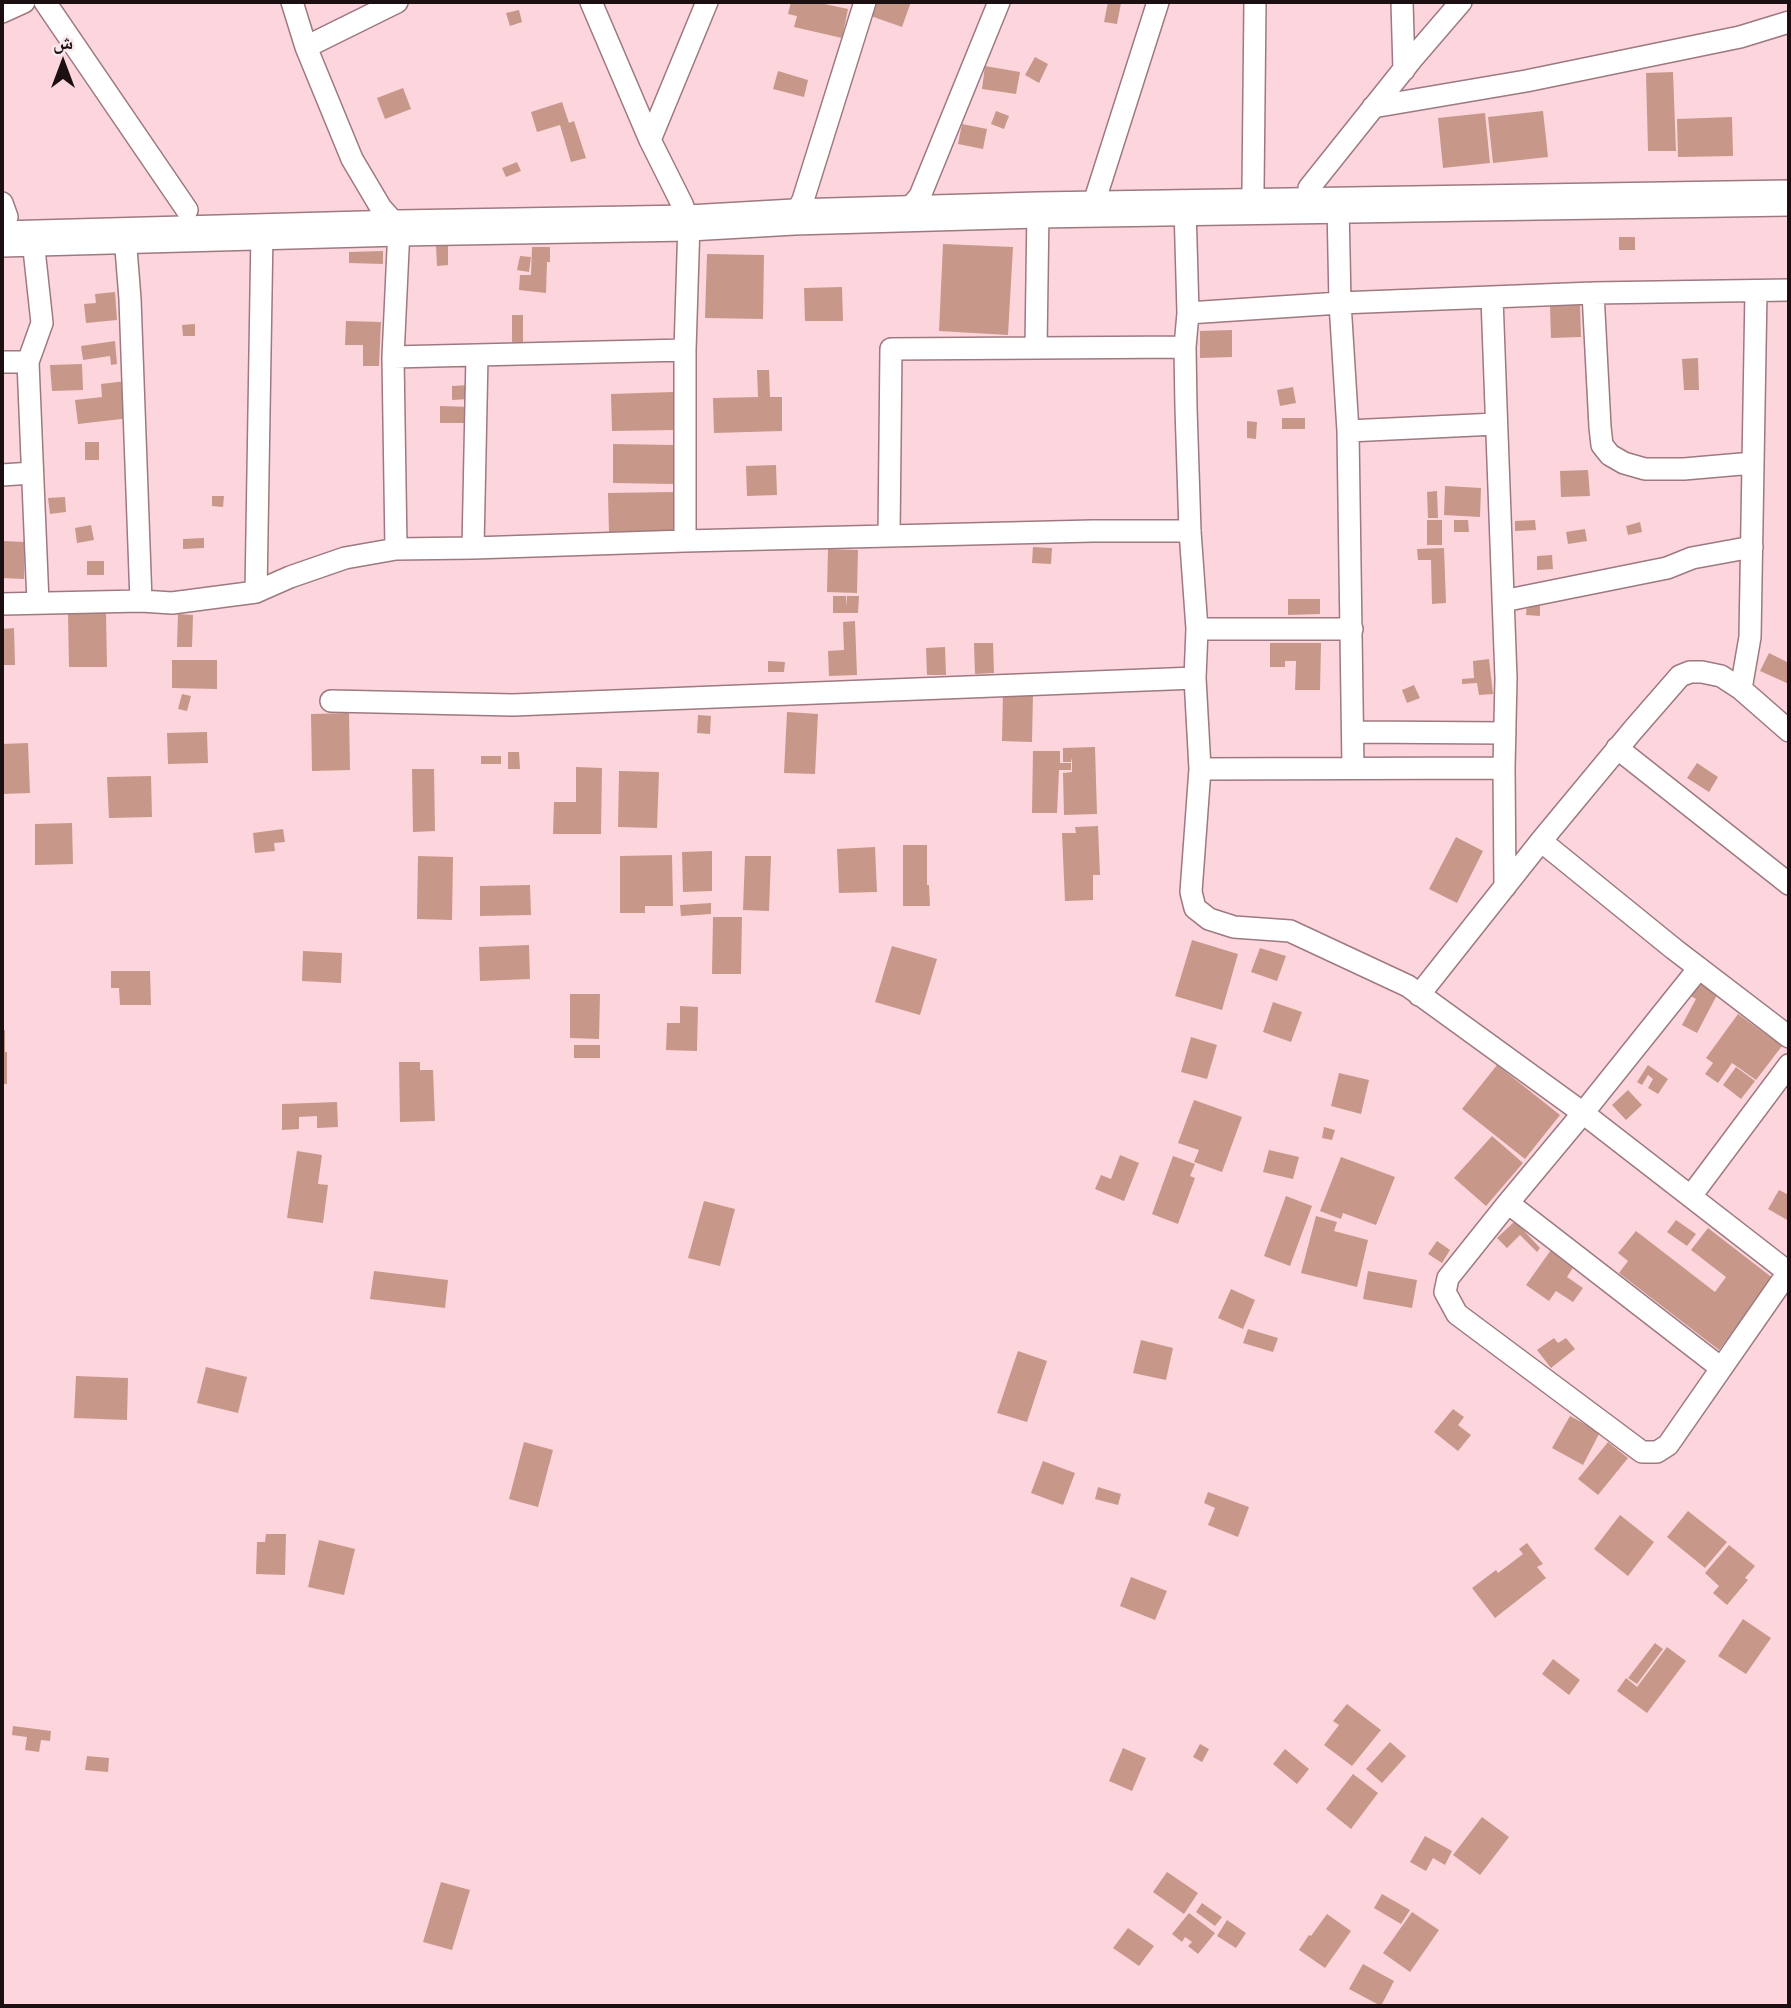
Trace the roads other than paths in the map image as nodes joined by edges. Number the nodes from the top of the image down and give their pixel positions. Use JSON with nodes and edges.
{"nodes":[{"id":1,"x":24,"y":2,"type":"edge"},
{"id":2,"x":45,"y":2,"type":"edge"},
{"id":3,"x":292,"y":2,"type":"edge"},
{"id":4,"x":397,"y":2,"type":"edge"},
{"id":5,"x":591,"y":2,"type":"edge"},
{"id":6,"x":707,"y":2,"type":"edge"},
{"id":7,"x":865,"y":2,"type":"edge"},
{"id":8,"x":1158,"y":2,"type":"edge"},
{"id":9,"x":1255,"y":2,"type":"edge"},
{"id":10,"x":1402,"y":2,"type":"edge"},
{"id":11,"x":1461,"y":2,"type":"edge"},
{"id":12,"x":996,"y":3,"type":"edge"},
{"id":13,"x":2,"y":12,"type":"edge"},
{"id":14,"x":1789,"y":22,"type":"edge"},
{"id":15,"x":306,"y":47,"type":"junction"},
{"id":16,"x":1404,"y":69,"type":"junction"},
{"id":17,"x":1373,"y":107,"type":"junction"},
{"id":18,"x":650,"y":140,"type":"junction"},
{"id":19,"x":1789,"y":175,"type":"edge"},
{"id":20,"x":1253,"y":189,"type":"junction"},
{"id":21,"x":1324,"y":197,"type":"junction"},
{"id":22,"x":1789,"y":198,"type":"edge"},
{"id":23,"x":1095,"y":199,"type":"junction"},
{"id":24,"x":913,"y":205,"type":"junction"},
{"id":25,"x":1185,"y":207,"type":"junction"},
{"id":26,"x":799,"y":208,"type":"junction"},
{"id":27,"x":1038,"y":210,"type":"junction"},
{"id":28,"x":187,"y":211,"type":"junction"},
{"id":29,"x":686,"y":213,"type":"junction"},
{"id":30,"x":390,"y":218,"type":"junction"},
{"id":31,"x":9,"y":223,"type":"edge"},
{"id":32,"x":262,"y":232,"type":"junction"},
{"id":33,"x":125,"y":236,"type":"junction"},
{"id":34,"x":1789,"y":290,"type":"edge"},
{"id":35,"x":1756,"y":291,"type":"junction"},
{"id":36,"x":1593,"y":293,"type":"junction"},
{"id":37,"x":1492,"y":298,"type":"junction"},
{"id":38,"x":1340,"y":303,"type":"junction"},
{"id":39,"x":1188,"y":313,"type":"junction"},
{"id":40,"x":1036,"y":347,"type":"junction"},
{"id":41,"x":1185,"y":347,"type":"junction"},
{"id":42,"x":685,"y":350,"type":"junction"},
{"id":43,"x":477,"y":356,"type":"junction"},
{"id":44,"x":393,"y":357,"type":"junction"},
{"id":45,"x":2,"y":362,"type":"edge"},
{"id":46,"x":28,"y":362,"type":"junction"},
{"id":47,"x":1496,"y":424,"type":"junction"},
{"id":48,"x":1348,"y":431,"type":"junction"},
{"id":49,"x":1754,"y":463,"type":"junction"},
{"id":50,"x":32,"y":473,"type":"junction"},
{"id":51,"x":2,"y":475,"type":"edge"},
{"id":52,"x":1190,"y":531,"type":"junction"},
{"id":53,"x":889,"y":536,"type":"junction"},
{"id":54,"x":685,"y":541,"type":"junction"},
{"id":55,"x":1752,"y":547,"type":"junction"},
{"id":56,"x":474,"y":548,"type":"junction"},
{"id":57,"x":396,"y":549,"type":"junction"},
{"id":58,"x":256,"y":592,"type":"junction"},
{"id":59,"x":141,"y":601,"type":"junction"},
{"id":60,"x":1503,"y":601,"type":"junction"},
{"id":61,"x":38,"y":603,"type":"junction"},
{"id":62,"x":2,"y":604,"type":"edge"},
{"id":63,"x":1197,"y":629,"type":"junction"},
{"id":64,"x":1352,"y":629,"type":"junction"},
{"id":65,"x":1195,"y":678,"type":"junction"},
{"id":66,"x":1741,"y":689,"type":"junction"},
{"id":67,"x":331,"y":701,"type":"dead end"},
{"id":68,"x":1789,"y":731,"type":"edge"},
{"id":69,"x":1353,"y":732,"type":"junction"},
{"id":70,"x":1504,"y":733,"type":"junction"},
{"id":71,"x":1617,"y":748,"type":"junction"},
{"id":72,"x":1353,"y":768,"type":"junction"},
{"id":73,"x":1504,"y":768,"type":"junction"},
{"id":74,"x":1200,"y":769,"type":"junction"},
{"id":75,"x":1541,"y":841,"type":"junction"},
{"id":76,"x":1789,"y":884,"type":"edge"},
{"id":77,"x":1504,"y":887,"type":"junction"},
{"id":78,"x":1699,"y":968,"type":"junction"},
{"id":79,"x":1419,"y":995,"type":"junction"},
{"id":80,"x":1789,"y":1037,"type":"edge"},
{"id":81,"x":1789,"y":1065,"type":"edge"},
{"id":82,"x":1583,"y":1113,"type":"junction"},
{"id":83,"x":1691,"y":1196,"type":"junction"},
{"id":84,"x":1508,"y":1203,"type":"junction"},
{"id":85,"x":1789,"y":1271,"type":"edge"},
{"id":86,"x":1721,"y":1368,"type":"junction"}],
"edges":[{"from":1,"to":13,"type":"street"},
{"from":2,"to":28,"type":"street"},
{"from":3,"to":15,"type":"street"},
{"from":4,"to":15,"type":"street"},
{"from":5,"to":18,"type":"street"},
{"from":6,"to":18,"type":"street"},
{"from":7,"to":26,"type":"street"},
{"from":8,"to":23,"type":"street"},
{"from":9,"to":20,"type":"street"},
{"from":10,"to":16,"type":"street"},
{"from":11,"to":16,"type":"street"},
{"from":12,"to":24,"type":"street"},
{"from":14,"to":17,"type":"street"},
{"from":15,"to":30,"type":"street"},
{"from":16,"to":17,"type":"street"},
{"from":17,"to":21,"type":"street"},
{"from":18,"to":29,"type":"street"},
{"from":19,"to":21,"type":"main road"},
{"from":20,"to":21,"type":"main road"},
{"from":20,"to":23,"type":"main road"},
{"from":21,"to":22,"type":"main road"},
{"from":21,"to":25,"type":"main road"},
{"from":21,"to":38,"type":"street"},
{"from":23,"to":24,"type":"main road"},
{"from":23,"to":25,"type":"main road"},
{"from":23,"to":27,"type":"main road"},
{"from":24,"to":26,"type":"main road"},
{"from":24,"to":27,"type":"main road"},
{"from":25,"to":39,"type":"street"},
{"from":26,"to":29,"type":"main road"},
{"from":27,"to":40,"type":"street"},
{"from":28,"to":30,"type":"main road"},
{"from":28,"to":31,"type":"main road"},
{"from":29,"to":30,"type":"main road"},
{"from":29,"to":42,"type":"street"},
{"from":30,"to":32,"type":"main road"},
{"from":30,"to":44,"type":"street"},
{"from":31,"to":33,"type":"main road"},
{"from":31,"to":46,"type":"street"},
{"from":32,"to":33,"type":"main road"},
{"from":32,"to":58,"type":"street"},
{"from":33,"to":59,"type":"street"},
{"from":34,"to":35,"type":"street"},
{"from":35,"to":36,"type":"street"},
{"from":35,"to":49,"type":"street"},
{"from":36,"to":37,"type":"street"},
{"from":36,"to":49,"type":"street"},
{"from":37,"to":38,"type":"street"},
{"from":37,"to":47,"type":"street"},
{"from":38,"to":39,"type":"street"},
{"from":38,"to":48,"type":"street"},
{"from":39,"to":41,"type":"street"},
{"from":40,"to":41,"type":"street"},
{"from":40,"to":53,"type":"street"},
{"from":41,"to":52,"type":"street"},
{"from":42,"to":43,"type":"street"},
{"from":42,"to":54,"type":"street"},
{"from":43,"to":44,"type":"street"},
{"from":43,"to":56,"type":"street"},
{"from":44,"to":57,"type":"street"},
{"from":45,"to":46,"type":"street"},
{"from":46,"to":50,"type":"street"},
{"from":47,"to":48,"type":"street"},
{"from":47,"to":60,"type":"street"},
{"from":48,"to":64,"type":"street"},
{"from":49,"to":55,"type":"street"},
{"from":50,"to":51,"type":"street"},
{"from":50,"to":61,"type":"street"},
{"from":52,"to":53,"type":"street"},
{"from":52,"to":63,"type":"street"},
{"from":53,"to":54,"type":"street"},
{"from":54,"to":56,"type":"street"},
{"from":55,"to":60,"type":"street"},
{"from":55,"to":66,"type":"street"},
{"from":56,"to":57,"type":"street"},
{"from":57,"to":58,"type":"street"},
{"from":58,"to":59,"type":"street"},
{"from":59,"to":61,"type":"street"},
{"from":60,"to":70,"type":"street"},
{"from":61,"to":62,"type":"street"},
{"from":63,"to":64,"type":"street"},
{"from":63,"to":65,"type":"street"},
{"from":64,"to":69,"type":"street"},
{"from":65,"to":67,"type":"street"},
{"from":65,"to":74,"type":"street"},
{"from":66,"to":68,"type":"street"},
{"from":66,"to":71,"type":"street"},
{"from":69,"to":70,"type":"street"},
{"from":69,"to":72,"type":"street"},
{"from":70,"to":73,"type":"street"},
{"from":71,"to":75,"type":"street"},
{"from":71,"to":76,"type":"street"},
{"from":72,"to":73,"type":"street"},
{"from":72,"to":74,"type":"street"},
{"from":73,"to":77,"type":"street"},
{"from":74,"to":79,"type":"street"},
{"from":75,"to":77,"type":"street"},
{"from":75,"to":78,"type":"street"},
{"from":77,"to":79,"type":"street"},
{"from":78,"to":80,"type":"street"},
{"from":78,"to":82,"type":"street"},
{"from":79,"to":82,"type":"street"},
{"from":81,"to":83,"type":"street"},
{"from":82,"to":83,"type":"street"},
{"from":82,"to":84,"type":"street"},
{"from":83,"to":85,"type":"street"},
{"from":84,"to":86,"type":"street"},
{"from":84,"to":86,"type":"street"},
{"from":85,"to":86,"type":"street"}]}
